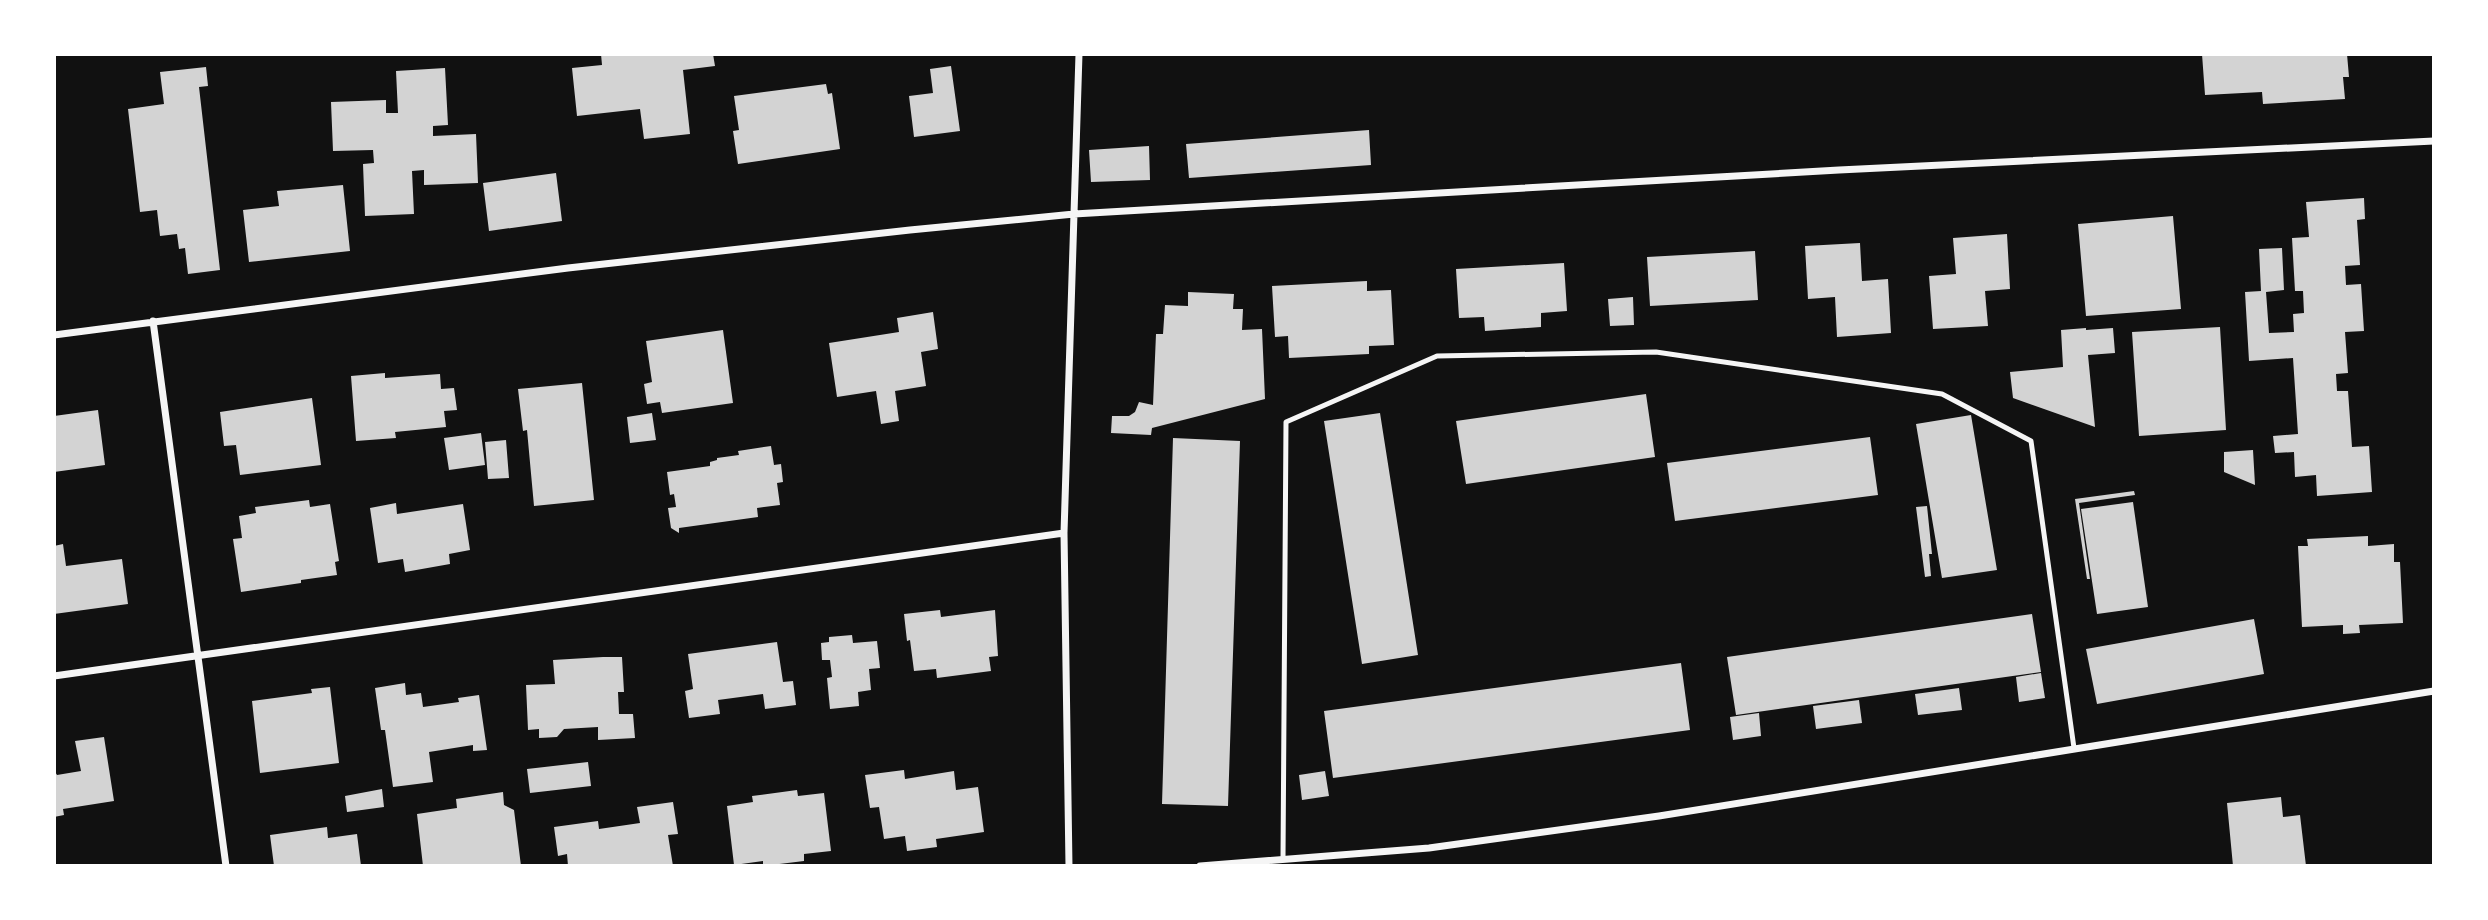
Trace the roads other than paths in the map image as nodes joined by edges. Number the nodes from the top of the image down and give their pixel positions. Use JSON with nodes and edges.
{"nodes":[{"id":1,"x":1079,"y":54,"type":"edge"},
{"id":2,"x":2434,"y":141,"type":"edge"},
{"id":3,"x":1074,"y":214,"type":"junction"},
{"id":4,"x":153,"y":321,"type":"junction"},
{"id":5,"x":54,"y":335,"type":"edge"},
{"id":6,"x":1064,"y":533,"type":"junction"},
{"id":7,"x":198,"y":656,"type":"junction"},
{"id":8,"x":54,"y":676,"type":"edge"},
{"id":9,"x":2434,"y":691,"type":"edge"},
{"id":10,"x":2074,"y":748,"type":"junction"},
{"id":11,"x":1283,"y":859,"type":"junction"},
{"id":12,"x":226,"y":866,"type":"edge"},
{"id":13,"x":1069,"y":866,"type":"edge"},
{"id":14,"x":1200,"y":866,"type":"edge"}],
"edges":[{"from":1,"to":3,"type":"street"},
{"from":2,"to":3,"type":"street"},
{"from":3,"to":4,"type":"street"},
{"from":3,"to":6,"type":"street"},
{"from":4,"to":5,"type":"street"},
{"from":4,"to":7,"type":"street"},
{"from":6,"to":7,"type":"street"},
{"from":6,"to":13,"type":"street"},
{"from":7,"to":8,"type":"street"},
{"from":7,"to":12,"type":"street"},
{"from":9,"to":10,"type":"street"},
{"from":10,"to":11,"type":"street"},
{"from":10,"to":11,"type":"lane"},
{"from":11,"to":14,"type":"street"}]}
